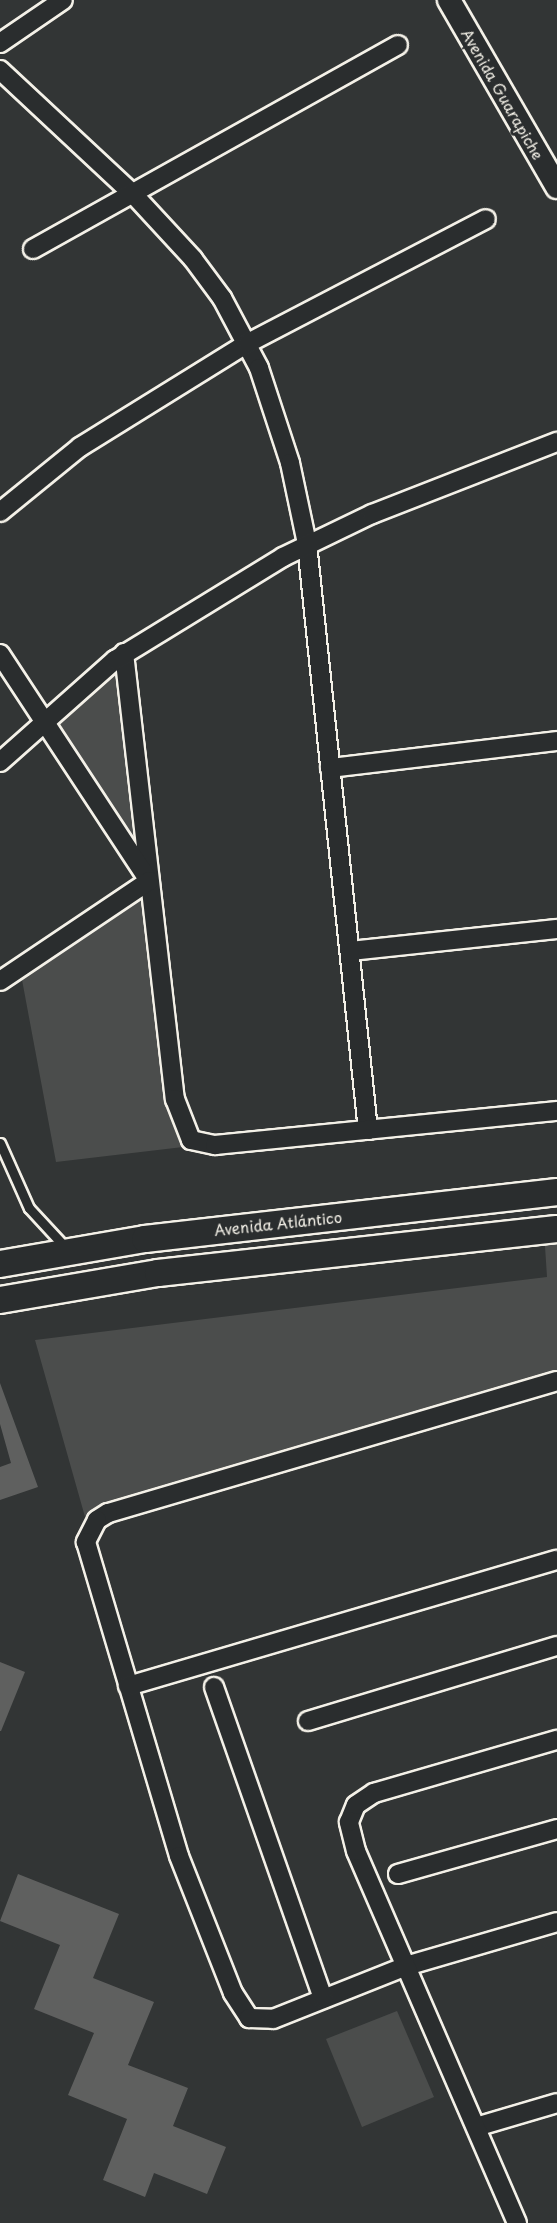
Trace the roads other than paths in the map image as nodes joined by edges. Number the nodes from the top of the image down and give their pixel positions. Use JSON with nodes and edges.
{"nodes":[{"id":1,"x":63,"y":0,"type":"edge"},
{"id":2,"x":449,"y":0,"type":"edge"},
{"id":3,"x":0,"y":43,"type":"edge"},
{"id":4,"x":398,"y":45,"type":"dead end"},
{"id":5,"x":0,"y":70,"type":"edge"},
{"id":6,"x":557,"y":187,"type":"edge"},
{"id":7,"x":134,"y":195,"type":"junction"},
{"id":8,"x":486,"y":219,"type":"dead end"},
{"id":9,"x":33,"y":249,"type":"dead end"},
{"id":10,"x":248,"y":343,"type":"junction"},
{"id":11,"x":557,"y":442,"type":"edge"},
{"id":12,"x":0,"y":512,"type":"edge"},
{"id":13,"x":307,"y":544,"type":"junction"},
{"id":14,"x":124,"y":653,"type":"junction"},
{"id":15,"x":0,"y":654,"type":"edge"},
{"id":16,"x":46,"y":720,"type":"junction"},
{"id":17,"x":557,"y":741,"type":"edge"},
{"id":18,"x":0,"y":762,"type":"edge"},
{"id":19,"x":330,"y":768,"type":"junction"},
{"id":20,"x":149,"y":881,"type":"junction"},
{"id":21,"x":557,"y":929,"type":"edge"},
{"id":22,"x":350,"y":951,"type":"junction"},
{"id":23,"x":0,"y":981,"type":"edge"},
{"id":24,"x":557,"y":1111,"type":"edge"},
{"id":25,"x":368,"y":1131,"type":"junction"},
{"id":26,"x":0,"y":1143,"type":"edge"},
{"id":27,"x":557,"y":1192,"type":"edge"},
{"id":28,"x":557,"y":1229,"type":"edge"},
{"id":29,"x":69,"y":1251,"type":"junction"},
{"id":30,"x":0,"y":1264,"type":"edge"},
{"id":31,"x":0,"y":1300,"type":"edge"},
{"id":32,"x":557,"y":1381,"type":"edge"},
{"id":33,"x":557,"y":1560,"type":"edge"},
{"id":34,"x":557,"y":1646,"type":"edge"},
{"id":35,"x":128,"y":1686,"type":"junction"},
{"id":36,"x":214,"y":1687,"type":"dead end"},
{"id":37,"x":308,"y":1721,"type":"dead end"},
{"id":38,"x":557,"y":1740,"type":"edge"},
{"id":39,"x":557,"y":1829,"type":"edge"},
{"id":40,"x":398,"y":1874,"type":"dead end"},
{"id":41,"x":557,"y":1922,"type":"edge"},
{"id":42,"x":406,"y":1966,"type":"junction"},
{"id":43,"x":323,"y":1999,"type":"junction"},
{"id":44,"x":557,"y":2103,"type":"edge"},
{"id":45,"x":479,"y":2126,"type":"junction"},
{"id":46,"x":517,"y":2223,"type":"edge"}],
"edges":[{"from":1,"to":3,"type":"street"},
{"from":2,"to":6,"type":"street","name":"Avenida Guarapiche"},
{"from":4,"to":7,"type":"street"},
{"from":5,"to":7,"type":"street"},
{"from":7,"to":9,"type":"street"},
{"from":7,"to":10,"type":"street"},
{"from":8,"to":10,"type":"street"},
{"from":10,"to":12,"type":"street"},
{"from":10,"to":13,"type":"street"},
{"from":11,"to":13,"type":"street"},
{"from":13,"to":14,"type":"street"},
{"from":13,"to":19,"type":"street"},
{"from":14,"to":16,"type":"street"},
{"from":14,"to":20,"type":"street"},
{"from":15,"to":16,"type":"street"},
{"from":16,"to":18,"type":"street"},
{"from":16,"to":20,"type":"street"},
{"from":17,"to":19,"type":"street"},
{"from":19,"to":22,"type":"street"},
{"from":20,"to":23,"type":"street"},
{"from":20,"to":25,"type":"street"},
{"from":21,"to":22,"type":"street"},
{"from":22,"to":25,"type":"street"},
{"from":24,"to":25,"type":"street"},
{"from":26,"to":29,"type":"lane"},
{"from":27,"to":29,"type":"main road","name":"Avenida Atlántico"},
{"from":28,"to":31,"type":"main road"},
{"from":29,"to":30,"type":"main road","name":"Avenida Atlántico"},
{"from":32,"to":35,"type":"street"},
{"from":33,"to":35,"type":"street"},
{"from":34,"to":37,"type":"street"},
{"from":35,"to":43,"type":"street"},
{"from":36,"to":43,"type":"street"},
{"from":38,"to":42,"type":"street"},
{"from":39,"to":40,"type":"street"},
{"from":41,"to":42,"type":"street"},
{"from":42,"to":43,"type":"street"},
{"from":42,"to":45,"type":"street"},
{"from":44,"to":45,"type":"street"},
{"from":45,"to":46,"type":"street"}]}
